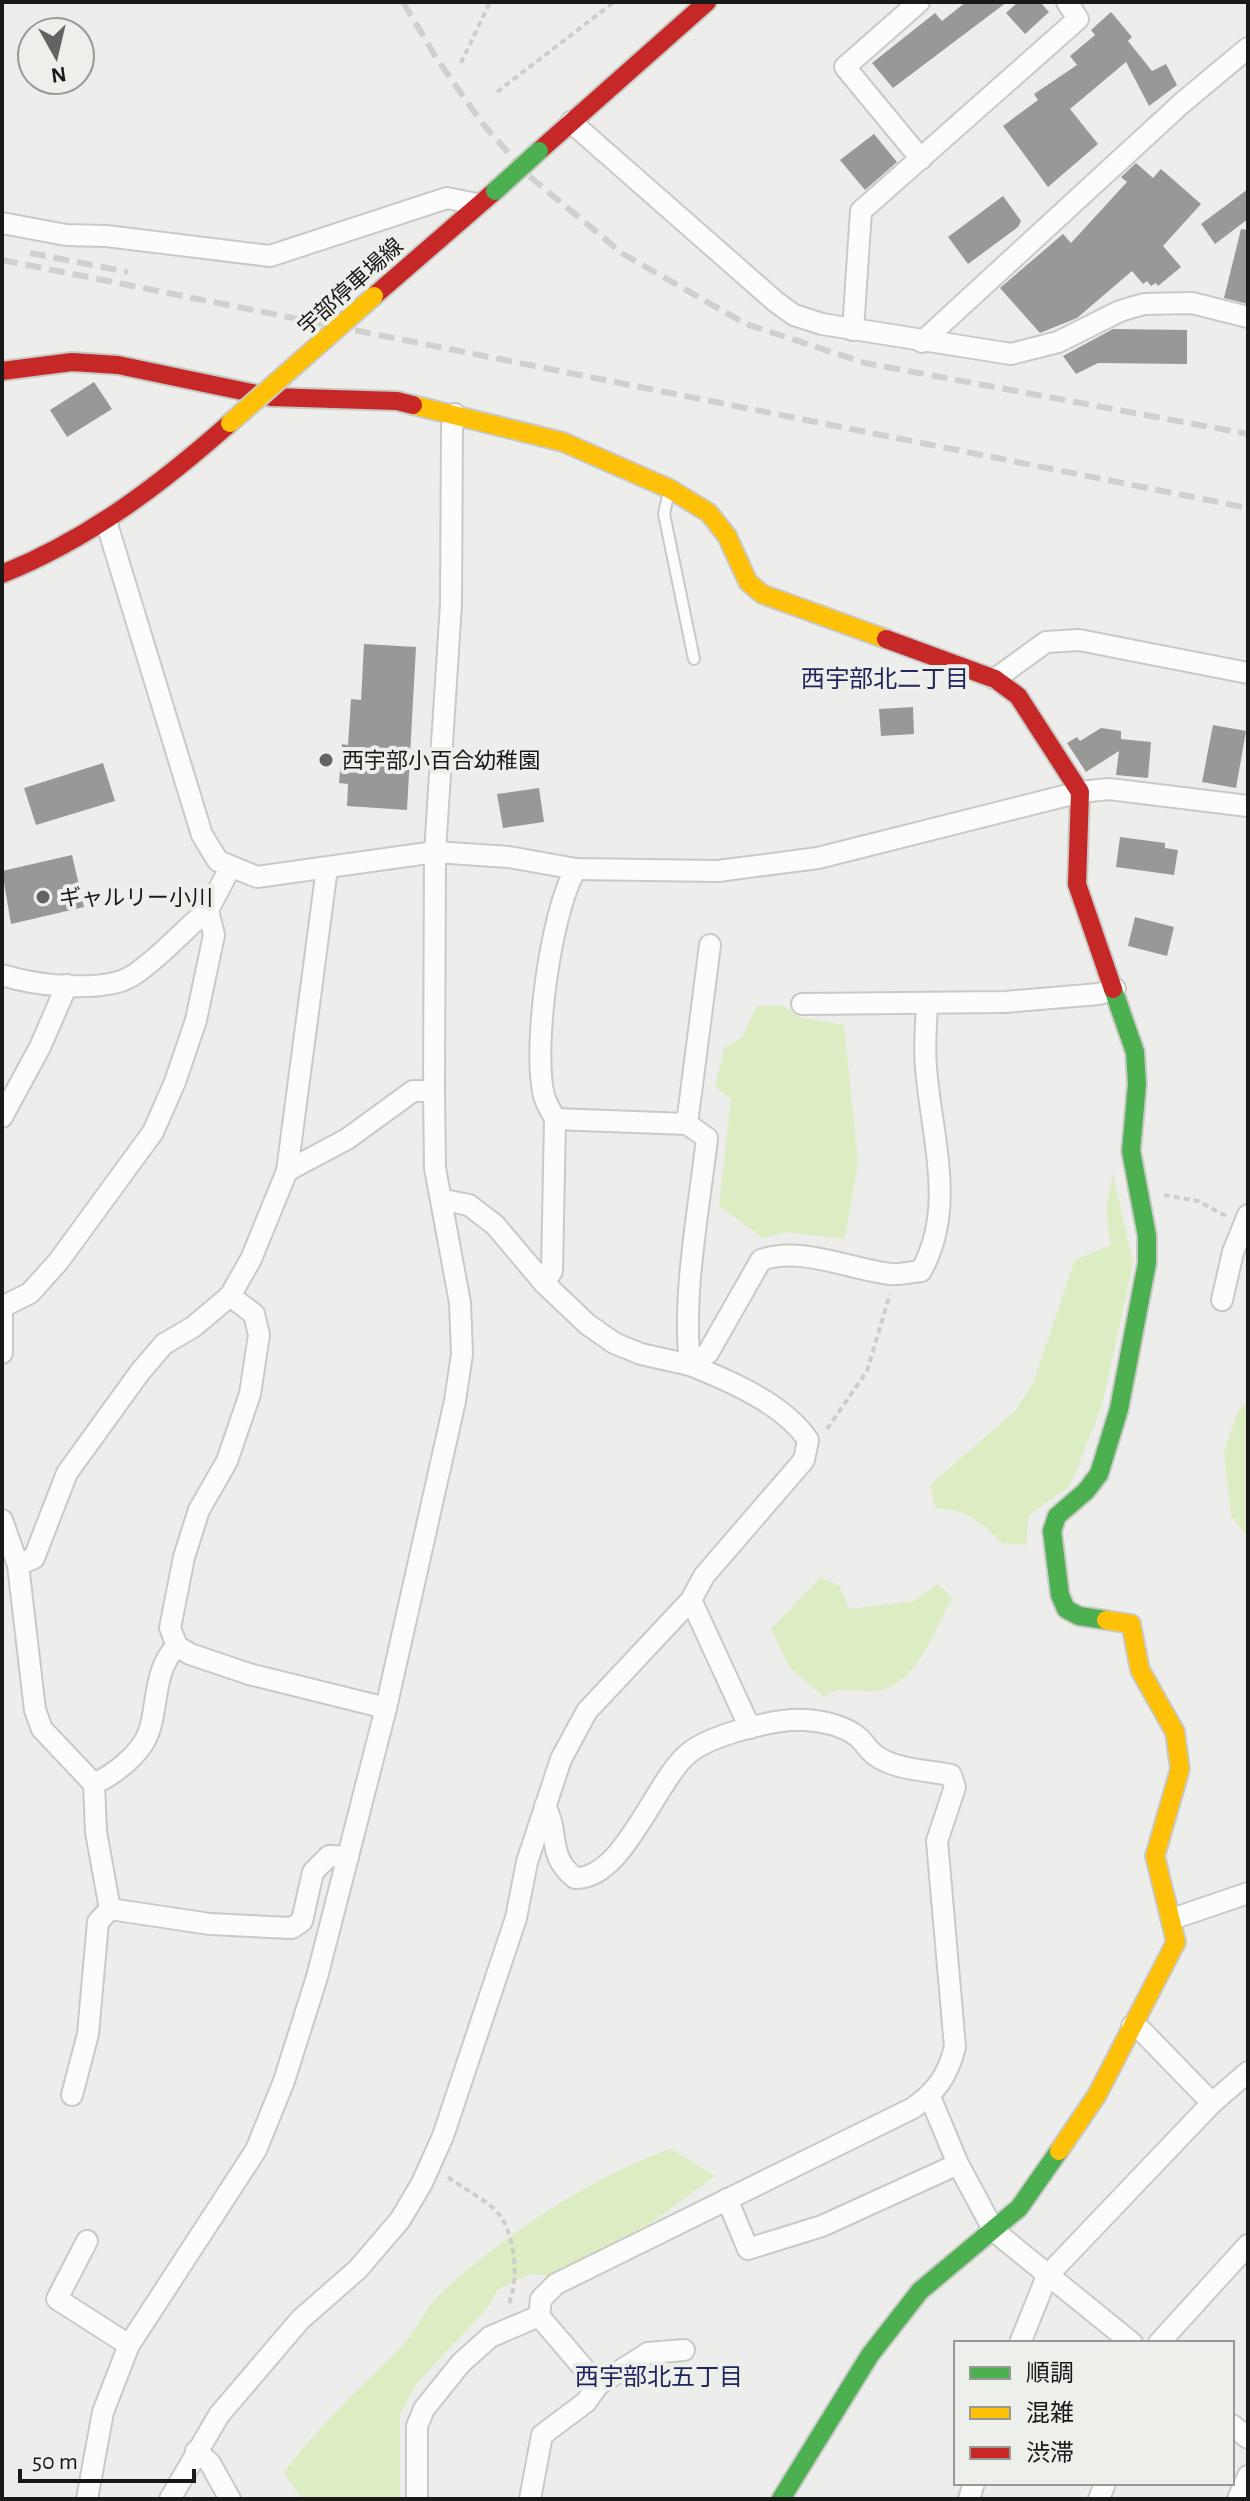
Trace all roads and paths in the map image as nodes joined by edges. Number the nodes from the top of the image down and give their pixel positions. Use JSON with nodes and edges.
{"nodes":[{"id":1,"x":490,"y":2,"type":"edge"},
{"id":2,"x":614,"y":2,"type":"edge"},
{"id":3,"x":707,"y":2,"type":"edge"},
{"id":4,"x":919,"y":2,"type":"edge"},
{"id":5,"x":1067,"y":2,"type":"edge"},
{"id":6,"x":1248,"y":48,"type":"edge"},
{"id":7,"x":461,"y":63,"type":"dead end"},
{"id":8,"x":497,"y":92,"type":"dead end"},
{"id":9,"x":571,"y":122,"type":"junction"},
{"id":10,"x":921,"y":159,"type":"junction"},
{"id":11,"x":477,"y":204,"type":"junction"},
{"id":12,"x":2,"y":223,"type":"edge"},
{"id":13,"x":1248,"y":317,"type":"edge"},
{"id":14,"x":853,"y":330,"type":"junction"},
{"id":15,"x":922,"y":342,"type":"junction"},
{"id":16,"x":2,"y":371,"type":"edge"},
{"id":17,"x":455,"y":414,"type":"junction"},
{"id":18,"x":670,"y":489,"type":"junction"},
{"id":19,"x":106,"y":521,"type":"junction"},
{"id":20,"x":2,"y":574,"type":"edge"},
{"id":21,"x":694,"y":659,"type":"dead end"},
{"id":22,"x":1248,"y":673,"type":"edge"},
{"id":23,"x":995,"y":679,"type":"junction"},
{"id":24,"x":1080,"y":792,"type":"junction"},
{"id":25,"x":1248,"y":806,"type":"edge"},
{"id":26,"x":435,"y":852,"type":"junction"},
{"id":27,"x":230,"y":868,"type":"junction"},
{"id":28,"x":327,"y":868,"type":"junction"},
{"id":29,"x":576,"y":869,"type":"junction"},
{"id":30,"x":208,"y":910,"type":"junction"},
{"id":31,"x":710,"y":945,"type":"dead end"},
{"id":32,"x":2,"y":975,"type":"edge"},
{"id":33,"x":67,"y":985,"type":"junction"},
{"id":34,"x":1115,"y":989,"type":"junction"},
{"id":35,"x":802,"y":1004,"type":"dead end"},
{"id":36,"x":927,"y":1006,"type":"junction"},
{"id":37,"x":434,"y":1091,"type":"junction"},
{"id":38,"x":2,"y":1117,"type":"edge"},
{"id":39,"x":555,"y":1119,"type":"junction"},
{"id":40,"x":687,"y":1124,"type":"junction"},
{"id":41,"x":287,"y":1171,"type":"junction"},
{"id":42,"x":1139,"y":1197,"type":"junction"},
{"id":43,"x":444,"y":1200,"type":"junction"},
{"id":44,"x":1245,"y":1220,"type":"edge"},
{"id":45,"x":893,"y":1275,"type":"junction"},
{"id":46,"x":544,"y":1283,"type":"junction"},
{"id":47,"x":230,"y":1296,"type":"junction"},
{"id":48,"x":1222,"y":1300,"type":"dead end"},
{"id":49,"x":2,"y":1353,"type":"edge"},
{"id":50,"x":690,"y":1365,"type":"junction"},
{"id":51,"x":808,"y":1440,"type":"junction"},
{"id":52,"x":2,"y":1520,"type":"edge"},
{"id":53,"x":18,"y":1565,"type":"junction"},
{"id":54,"x":691,"y":1600,"type":"junction"},
{"id":55,"x":177,"y":1646,"type":"junction"},
{"id":56,"x":386,"y":1708,"type":"junction"},
{"id":57,"x":750,"y":1728,"type":"junction"},
{"id":58,"x":94,"y":1784,"type":"junction"},
{"id":59,"x":545,"y":1806,"type":"junction"},
{"id":60,"x":348,"y":1857,"type":"junction"},
{"id":61,"x":1248,"y":1893,"type":"edge"},
{"id":62,"x":110,"y":1909,"type":"junction"},
{"id":63,"x":1172,"y":1919,"type":"junction"},
{"id":64,"x":1132,"y":2026,"type":"junction"},
{"id":65,"x":1248,"y":2072,"type":"edge"},
{"id":66,"x":72,"y":2095,"type":"dead end"},
{"id":67,"x":930,"y":2097,"type":"junction"},
{"id":68,"x":1212,"y":2103,"type":"junction"},
{"id":69,"x":958,"y":2164,"type":"junction"},
{"id":70,"x":429,"y":2168,"type":"junction"},
{"id":71,"x":727,"y":2199,"type":"junction"},
{"id":72,"x":994,"y":2231,"type":"junction"},
{"id":73,"x":87,"y":2241,"type":"dead end"},
{"id":74,"x":1248,"y":2245,"type":"edge"},
{"id":75,"x":1047,"y":2276,"type":"junction"},
{"id":76,"x":539,"y":2316,"type":"junction"},
{"id":77,"x":490,"y":2337,"type":"junction"},
{"id":78,"x":1021,"y":2341,"type":"edge"},
{"id":79,"x":1129,"y":2341,"type":"edge"},
{"id":80,"x":1161,"y":2341,"type":"edge"},
{"id":81,"x":129,"y":2345,"type":"junction"},
{"id":82,"x":684,"y":2350,"type":"dead end"},
{"id":83,"x":598,"y":2385,"type":"junction"},
{"id":84,"x":196,"y":2451,"type":"junction"},
{"id":85,"x":1248,"y":2476,"type":"edge"},
{"id":86,"x":87,"y":2499,"type":"edge"},
{"id":87,"x":170,"y":2499,"type":"edge"},
{"id":88,"x":230,"y":2499,"type":"edge"},
{"id":89,"x":417,"y":2499,"type":"edge"},
{"id":90,"x":530,"y":2499,"type":"edge"},
{"id":91,"x":781,"y":2499,"type":"edge"},
{"id":92,"x":1238,"y":2499,"type":"edge"}],
"edges":[{"from":1,"to":7,"type":"path"},
{"from":2,"to":8,"type":"path"},
{"from":3,"to":9,"type":"street","name":"宇部停車場線"},
{"from":4,"to":10,"type":"street"},
{"from":5,"to":10,"type":"street"},
{"from":6,"to":15,"type":"street"},
{"from":9,"to":11,"type":"street","name":"宇部停車場線","bridge":true},
{"from":9,"to":14,"type":"street"},
{"from":10,"to":14,"type":"street"},
{"from":11,"to":12,"type":"street"},
{"from":11,"to":19,"type":"street","name":"宇部停車場線","bridge":true},
{"from":13,"to":15,"type":"street"},
{"from":14,"to":15,"type":"street"},
{"from":16,"to":17,"type":"street"},
{"from":17,"to":18,"type":"street"},
{"from":17,"to":26,"type":"street"},
{"from":18,"to":21,"type":"lane"},
{"from":18,"to":23,"type":"street"},
{"from":19,"to":20,"type":"street","name":"宇部停車場線"},
{"from":19,"to":27,"type":"street"},
{"from":22,"to":23,"type":"street"},
{"from":23,"to":24,"type":"street"},
{"from":24,"to":25,"type":"street"},
{"from":24,"to":29,"type":"street"},
{"from":24,"to":34,"type":"street"},
{"from":26,"to":28,"type":"street"},
{"from":26,"to":29,"type":"street"},
{"from":26,"to":37,"type":"street"},
{"from":27,"to":28,"type":"street"},
{"from":27,"to":30,"type":"street"},
{"from":28,"to":41,"type":"street"},
{"from":29,"to":39,"type":"street"},
{"from":30,"to":33,"type":"street"},
{"from":30,"to":49,"type":"street"},
{"from":31,"to":40,"type":"street"},
{"from":32,"to":33,"type":"street"},
{"from":33,"to":38,"type":"street"},
{"from":34,"to":36,"type":"street"},
{"from":34,"to":42,"type":"street"},
{"from":35,"to":36,"type":"street"},
{"from":36,"to":45,"type":"street"},
{"from":37,"to":41,"type":"street"},
{"from":37,"to":43,"type":"street"},
{"from":39,"to":40,"type":"street"},
{"from":39,"to":46,"type":"street"},
{"from":40,"to":50,"type":"street"},
{"from":41,"to":47,"type":"street"},
{"from":42,"to":44,"type":"path"},
{"from":42,"to":63,"type":"street"},
{"from":43,"to":46,"type":"street"},
{"from":43,"to":56,"type":"street"},
{"from":44,"to":48,"type":"street"},
{"from":45,"to":50,"type":"street"},
{"from":45,"to":51,"type":"path"},
{"from":46,"to":50,"type":"street"},
{"from":47,"to":53,"type":"street"},
{"from":47,"to":55,"type":"street"},
{"from":50,"to":51,"type":"street"},
{"from":51,"to":54,"type":"street"},
{"from":52,"to":53,"type":"street"},
{"from":53,"to":58,"type":"street"},
{"from":54,"to":57,"type":"street"},
{"from":54,"to":59,"type":"street"},
{"from":55,"to":56,"type":"street"},
{"from":55,"to":58,"type":"street"},
{"from":56,"to":60,"type":"street"},
{"from":57,"to":59,"type":"street"},
{"from":57,"to":67,"type":"street"},
{"from":58,"to":62,"type":"street"},
{"from":59,"to":70,"type":"street"},
{"from":60,"to":62,"type":"street"},
{"from":60,"to":81,"type":"street"},
{"from":61,"to":63,"type":"street"},
{"from":62,"to":66,"type":"street"},
{"from":63,"to":64,"type":"street"},
{"from":64,"to":68,"type":"street"},
{"from":64,"to":72,"type":"street"},
{"from":65,"to":68,"type":"street"},
{"from":67,"to":69,"type":"street"},
{"from":67,"to":71,"type":"street"},
{"from":68,"to":75,"type":"street"},
{"from":69,"to":71,"type":"street"},
{"from":69,"to":72,"type":"street"},
{"from":70,"to":77,"type":"path"},
{"from":70,"to":84,"type":"street"},
{"from":71,"to":76,"type":"street"},
{"from":72,"to":75,"type":"street"},
{"from":72,"to":91,"type":"street"},
{"from":73,"to":81,"type":"street"},
{"from":74,"to":80,"type":"street"},
{"from":75,"to":78,"type":"street"},
{"from":75,"to":79,"type":"street"},
{"from":76,"to":77,"type":"street"},
{"from":76,"to":83,"type":"street"},
{"from":77,"to":89,"type":"street"},
{"from":81,"to":86,"type":"street"},
{"from":82,"to":83,"type":"street"},
{"from":83,"to":90,"type":"street"},
{"from":84,"to":87,"type":"street"},
{"from":84,"to":88,"type":"street"},
{"from":85,"to":92,"type":"street"}]}
